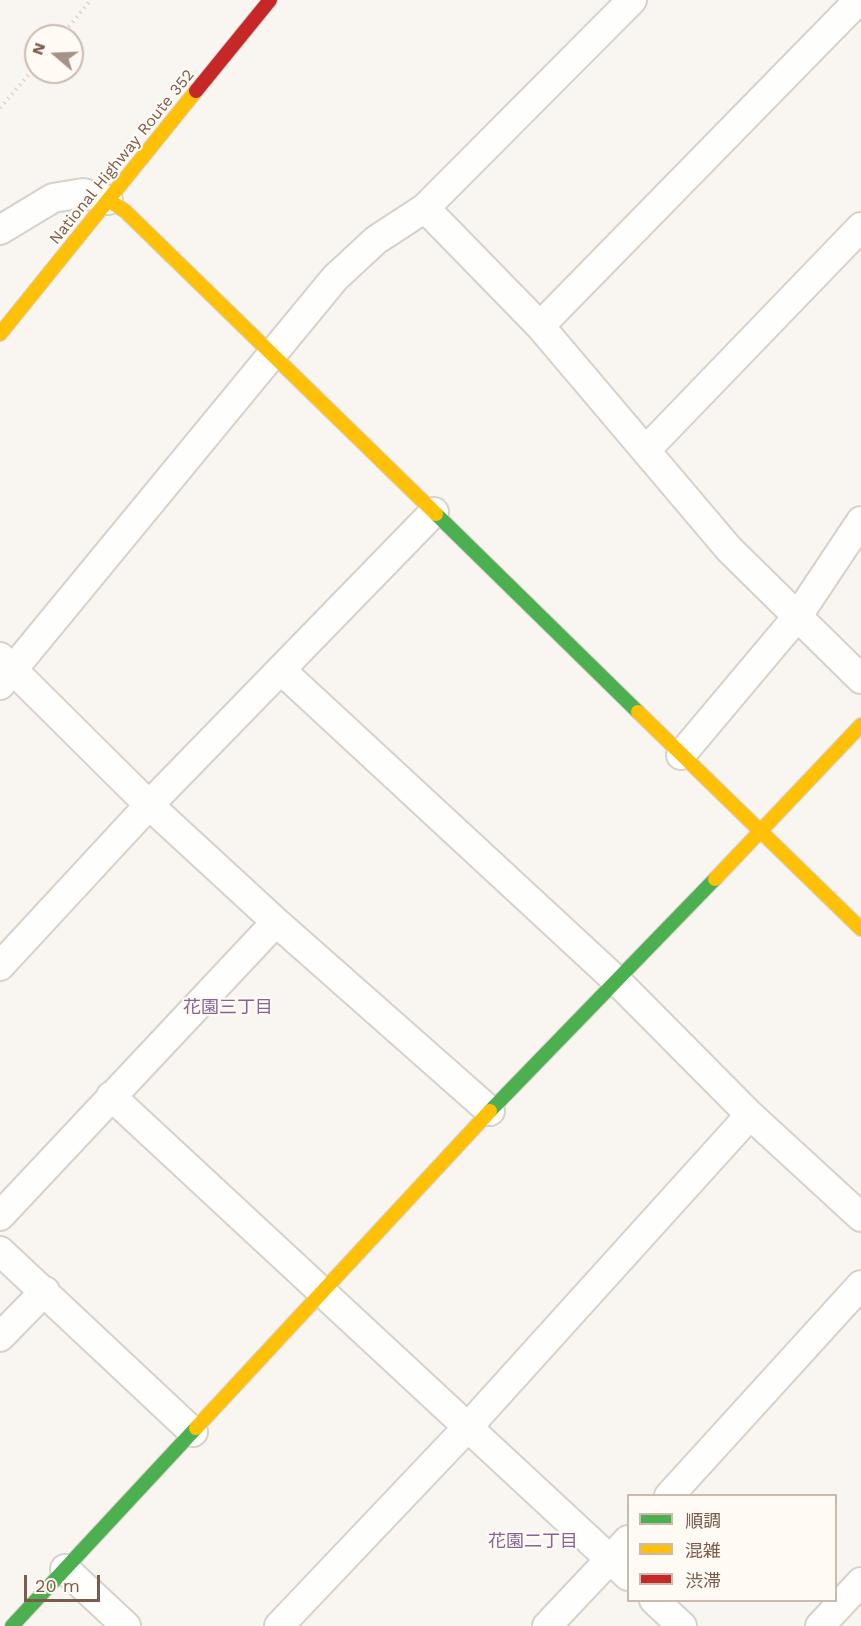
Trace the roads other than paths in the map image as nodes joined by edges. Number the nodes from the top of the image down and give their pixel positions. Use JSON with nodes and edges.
{"nodes":[{"id":1,"x":270,"y":0,"type":"edge"},
{"id":2,"x":632,"y":0,"type":"edge"},
{"id":3,"x":859,"y":0,"type":"edge"},
{"id":4,"x":108,"y":200,"type":"junction"},
{"id":5,"x":425,"y":208,"type":"junction"},
{"id":6,"x":861,"y":227,"type":"edge"},
{"id":7,"x":0,"y":230,"type":"edge"},
{"id":8,"x":540,"y":326,"type":"junction"},
{"id":9,"x":0,"y":334,"type":"edge"},
{"id":10,"x":272,"y":355,"type":"junction"},
{"id":11,"x":646,"y":450,"type":"junction"},
{"id":12,"x":434,"y":512,"type":"junction"},
{"id":13,"x":861,"y":521,"type":"edge"},
{"id":14,"x":797,"y":616,"type":"junction"},
{"id":15,"x":4,"y":670,"type":"edge"},
{"id":16,"x":281,"y":670,"type":"junction"},
{"id":17,"x":861,"y":679,"type":"edge"},
{"id":18,"x":861,"y":725,"type":"edge"},
{"id":19,"x":681,"y":755,"type":"junction"},
{"id":20,"x":149,"y":805,"type":"junction"},
{"id":21,"x":761,"y":832,"type":"junction"},
{"id":22,"x":276,"y":922,"type":"junction"},
{"id":23,"x":861,"y":929,"type":"edge"},
{"id":24,"x":0,"y":966,"type":"edge"},
{"id":25,"x":618,"y":982,"type":"junction"},
{"id":26,"x":111,"y":1096,"type":"junction"},
{"id":27,"x":490,"y":1111,"type":"junction"},
{"id":28,"x":750,"y":1115,"type":"junction"},
{"id":29,"x":0,"y":1216,"type":"edge"},
{"id":30,"x":861,"y":1217,"type":"edge"},
{"id":31,"x":0,"y":1251,"type":"edge"},
{"id":32,"x":861,"y":1285,"type":"edge"},
{"id":33,"x":45,"y":1290,"type":"junction"},
{"id":34,"x":324,"y":1292,"type":"junction"},
{"id":35,"x":0,"y":1337,"type":"edge"},
{"id":36,"x":467,"y":1428,"type":"junction"},
{"id":37,"x":193,"y":1432,"type":"junction"},
{"id":38,"x":671,"y":1494,"type":"edge"},
{"id":39,"x":623,"y":1558,"type":"edge"},
{"id":40,"x":65,"y":1569,"type":"junction"},
{"id":41,"x":861,"y":1582,"type":"edge"},
{"id":42,"x":656,"y":1602,"type":"edge"},
{"id":43,"x":12,"y":1626,"type":"edge"},
{"id":44,"x":126,"y":1626,"type":"edge"},
{"id":45,"x":279,"y":1626,"type":"edge"},
{"id":46,"x":547,"y":1626,"type":"edge"},
{"id":47,"x":682,"y":1626,"type":"edge"},
{"id":48,"x":820,"y":1626,"type":"edge"}],
"edges":[{"from":1,"to":4,"type":"main road","name":"National Highway Route 352"},
{"from":2,"to":5,"type":"street"},
{"from":3,"to":8,"type":"street"},
{"from":4,"to":7,"type":"street"},
{"from":4,"to":9,"type":"main road","name":"National Highway Route 352"},
{"from":4,"to":10,"type":"main road"},
{"from":5,"to":8,"type":"street"},
{"from":5,"to":10,"type":"street"},
{"from":6,"to":11,"type":"street"},
{"from":8,"to":11,"type":"street"},
{"from":10,"to":12,"type":"main road"},
{"from":10,"to":15,"type":"street"},
{"from":11,"to":14,"type":"street"},
{"from":12,"to":16,"type":"street"},
{"from":12,"to":19,"type":"main road"},
{"from":13,"to":14,"type":"street"},
{"from":14,"to":17,"type":"street"},
{"from":14,"to":19,"type":"street"},
{"from":15,"to":20,"type":"street"},
{"from":16,"to":20,"type":"street"},
{"from":16,"to":25,"type":"street"},
{"from":18,"to":21,"type":"main road"},
{"from":19,"to":21,"type":"main road"},
{"from":20,"to":22,"type":"street"},
{"from":20,"to":24,"type":"street"},
{"from":21,"to":23,"type":"main road"},
{"from":21,"to":25,"type":"main road"},
{"from":22,"to":26,"type":"street"},
{"from":22,"to":27,"type":"street"},
{"from":25,"to":27,"type":"main road"},
{"from":25,"to":28,"type":"street"},
{"from":26,"to":29,"type":"street"},
{"from":26,"to":34,"type":"street"},
{"from":27,"to":34,"type":"main road"},
{"from":28,"to":30,"type":"street"},
{"from":28,"to":36,"type":"street"},
{"from":31,"to":33,"type":"street"},
{"from":32,"to":38,"type":"street"},
{"from":33,"to":35,"type":"street"},
{"from":33,"to":37,"type":"street"},
{"from":34,"to":36,"type":"street"},
{"from":34,"to":37,"type":"main road"},
{"from":36,"to":39,"type":"street"},
{"from":36,"to":45,"type":"street"},
{"from":37,"to":40,"type":"main road"},
{"from":39,"to":46,"type":"street"},
{"from":40,"to":43,"type":"main road"},
{"from":40,"to":44,"type":"street"},
{"from":41,"to":48,"type":"street"},
{"from":42,"to":47,"type":"street"}]}
